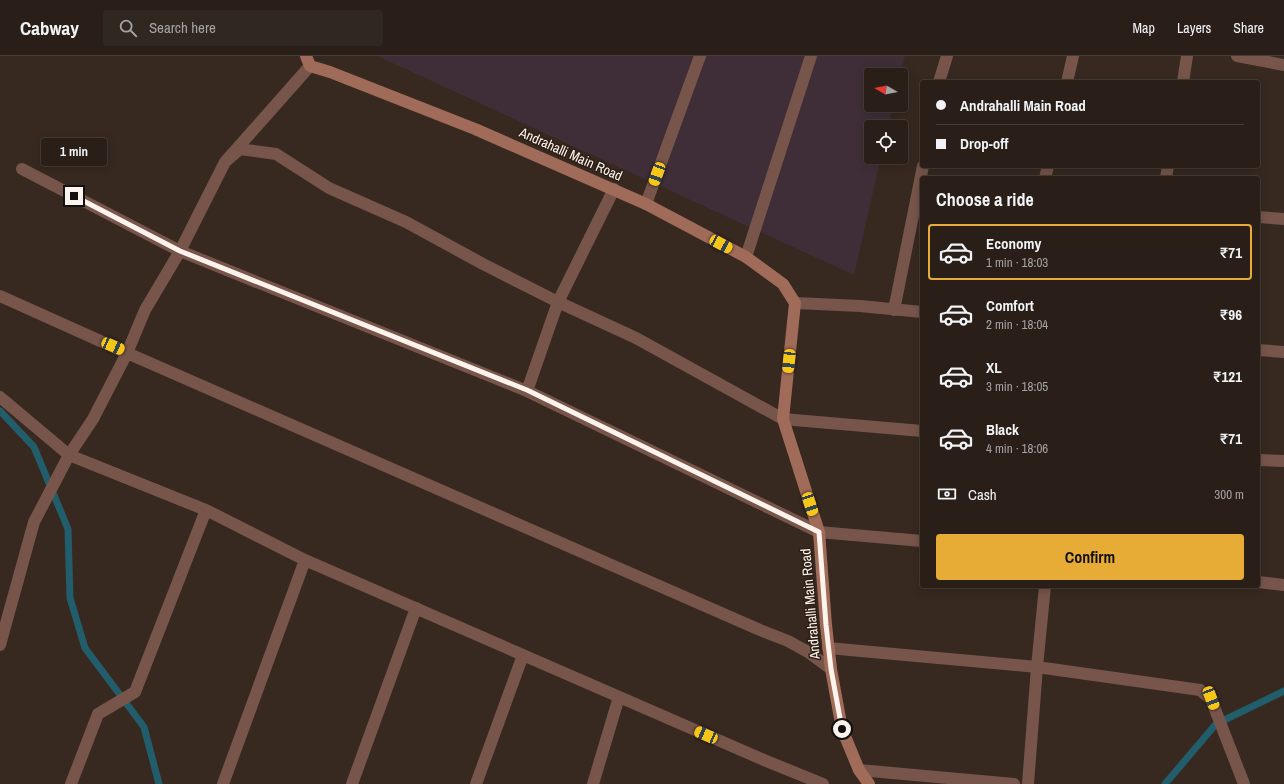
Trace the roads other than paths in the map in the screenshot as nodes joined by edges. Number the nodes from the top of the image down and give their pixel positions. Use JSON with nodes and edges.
{"nodes":[{"id":1,"x":700,"y":56,"type":"edge"},
{"id":2,"x":811,"y":56,"type":"edge"},
{"id":3,"x":947,"y":56,"type":"edge"},
{"id":4,"x":1073,"y":56,"type":"edge"},
{"id":5,"x":1187,"y":56,"type":"edge"},
{"id":6,"x":1237,"y":56,"type":"edge"},
{"id":7,"x":308,"y":61,"type":"edge"},
{"id":8,"x":1284,"y":65,"type":"edge"},
{"id":9,"x":940,"y":80,"type":"edge"},
{"id":10,"x":1067,"y":80,"type":"edge"},
{"id":11,"x":1183,"y":80,"type":"edge"},
{"id":12,"x":225,"y":162,"type":"junction"},
{"id":13,"x":22,"y":169,"type":"dead end"},
{"id":14,"x":920,"y":181,"type":"edge"},
{"id":15,"x":614,"y":189,"type":"junction"},
{"id":16,"x":646,"y":204,"type":"junction"},
{"id":17,"x":1260,"y":216,"type":"edge"},
{"id":18,"x":1284,"y":219,"type":"edge"},
{"id":19,"x":180,"y":251,"type":"junction"},
{"id":20,"x":746,"y":257,"type":"junction"},
{"id":21,"x":0,"y":296,"type":"edge"},
{"id":22,"x":558,"y":302,"type":"junction"},
{"id":23,"x":795,"y":303,"type":"junction"},
{"id":24,"x":894,"y":310,"type":"junction"},
{"id":25,"x":920,"y":312,"type":"edge"},
{"id":26,"x":1260,"y":350,"type":"edge"},
{"id":27,"x":1284,"y":352,"type":"edge"},
{"id":28,"x":127,"y":353,"type":"junction"},
{"id":29,"x":527,"y":390,"type":"junction"},
{"id":30,"x":0,"y":396,"type":"edge"},
{"id":31,"x":783,"y":419,"type":"junction"},
{"id":32,"x":920,"y":431,"type":"edge"},
{"id":33,"x":69,"y":455,"type":"junction"},
{"id":34,"x":1260,"y":460,"type":"edge"},
{"id":35,"x":1284,"y":461,"type":"edge"},
{"id":36,"x":206,"y":510,"type":"junction"},
{"id":37,"x":819,"y":532,"type":"junction"},
{"id":38,"x":920,"y":541,"type":"edge"},
{"id":39,"x":305,"y":560,"type":"junction"},
{"id":40,"x":1260,"y":582,"type":"edge"},
{"id":41,"x":1284,"y":585,"type":"edge"},
{"id":42,"x":1045,"y":588,"type":"edge"},
{"id":43,"x":416,"y":608,"type":"junction"},
{"id":44,"x":0,"y":645,"type":"edge"},
{"id":45,"x":828,"y":648,"type":"junction"},
{"id":46,"x":523,"y":655,"type":"junction"},
{"id":47,"x":1037,"y":667,"type":"junction"},
{"id":48,"x":831,"y":669,"type":"junction"},
{"id":49,"x":619,"y":697,"type":"junction"},
{"id":50,"x":860,"y":770,"type":"junction"},
{"id":51,"x":71,"y":784,"type":"edge"},
{"id":52,"x":222,"y":784,"type":"edge"},
{"id":53,"x":352,"y":784,"type":"edge"},
{"id":54,"x":476,"y":784,"type":"edge"},
{"id":55,"x":593,"y":784,"type":"edge"},
{"id":56,"x":823,"y":784,"type":"edge"},
{"id":57,"x":869,"y":784,"type":"edge"},
{"id":58,"x":1014,"y":784,"type":"edge"},
{"id":59,"x":1028,"y":784,"type":"edge"},
{"id":60,"x":1244,"y":784,"type":"edge"}],
"edges":[{"from":1,"to":16,"type":"street"},
{"from":2,"to":20,"type":"street"},
{"from":3,"to":9,"type":"street"},
{"from":4,"to":10,"type":"street"},
{"from":5,"to":11,"type":"street"},
{"from":6,"to":8,"type":"street"},
{"from":7,"to":12,"type":"street"},
{"from":7,"to":15,"type":"street","name":"Andrahalli Main Road"},
{"from":12,"to":19,"type":"street"},
{"from":12,"to":22,"type":"street"},
{"from":13,"to":19,"type":"street"},
{"from":14,"to":24,"type":"street"},
{"from":15,"to":16,"type":"street","name":"Andrahalli Main Road"},
{"from":15,"to":22,"type":"street"},
{"from":16,"to":20,"type":"street","name":"Andrahalli Main Road"},
{"from":17,"to":18,"type":"street"},
{"from":19,"to":28,"type":"street"},
{"from":19,"to":29,"type":"street"},
{"from":20,"to":23,"type":"street","name":"Andrahalli Main Road"},
{"from":21,"to":28,"type":"street"},
{"from":22,"to":29,"type":"street"},
{"from":22,"to":31,"type":"street"},
{"from":23,"to":24,"type":"street"},
{"from":23,"to":31,"type":"street","name":"Andrahalli Main Road"},
{"from":24,"to":25,"type":"street"},
{"from":26,"to":27,"type":"street"},
{"from":28,"to":33,"type":"street"},
{"from":28,"to":48,"type":"street"},
{"from":29,"to":37,"type":"street"},
{"from":30,"to":33,"type":"street"},
{"from":31,"to":32,"type":"street"},
{"from":31,"to":37,"type":"street","name":"Andrahalli Main Road"},
{"from":33,"to":36,"type":"street"},
{"from":33,"to":44,"type":"street"},
{"from":34,"to":35,"type":"street"},
{"from":36,"to":39,"type":"street"},
{"from":36,"to":51,"type":"street"},
{"from":37,"to":38,"type":"street"},
{"from":37,"to":45,"type":"street","name":"Andrahalli Main Road"},
{"from":39,"to":43,"type":"street"},
{"from":39,"to":52,"type":"street"},
{"from":40,"to":41,"type":"street"},
{"from":42,"to":47,"type":"street"},
{"from":43,"to":46,"type":"street"},
{"from":43,"to":53,"type":"street"},
{"from":45,"to":47,"type":"street"},
{"from":45,"to":48,"type":"street","name":"Andrahalli Main Road"},
{"from":46,"to":49,"type":"street"},
{"from":46,"to":54,"type":"street"},
{"from":47,"to":59,"type":"street"},
{"from":47,"to":60,"type":"street"},
{"from":48,"to":50,"type":"street","name":"Andrahalli Main Road"},
{"from":49,"to":55,"type":"street"},
{"from":49,"to":56,"type":"street"},
{"from":50,"to":57,"type":"street","name":"Andrahalli Main Road"},
{"from":50,"to":58,"type":"street"}]}
